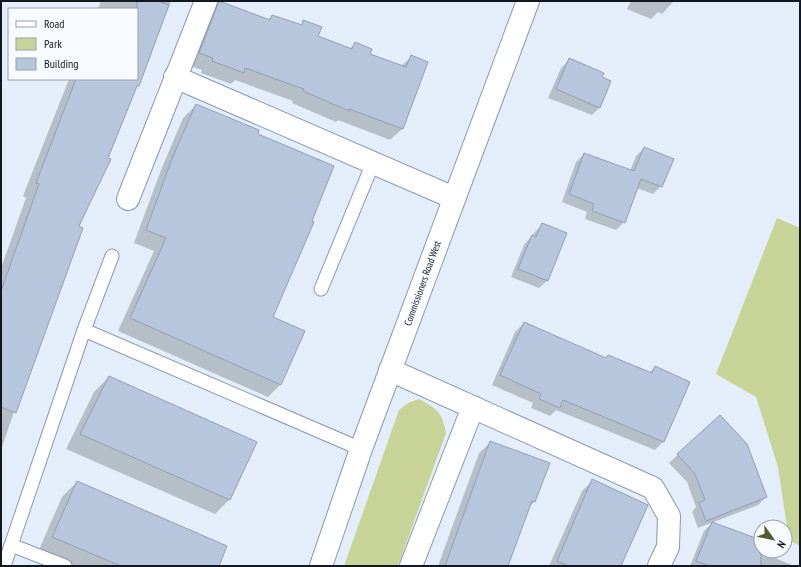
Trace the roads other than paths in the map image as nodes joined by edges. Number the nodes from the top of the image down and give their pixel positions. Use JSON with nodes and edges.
{"nodes":[{"id":1,"x":206,"y":1,"type":"edge"},
{"id":2,"x":528,"y":1,"type":"edge"},
{"id":3,"x":175,"y":77,"type":"junction"},
{"id":4,"x":373,"y":164,"type":"junction"},
{"id":5,"x":454,"y":198,"type":"junction"},
{"id":6,"x":128,"y":199,"type":"dead end"},
{"id":7,"x":112,"y":256,"type":"dead end"},
{"id":8,"x":321,"y":289,"type":"dead end"},
{"id":9,"x":84,"y":330,"type":"junction"},
{"id":10,"x":390,"y":370,"type":"junction"},
{"id":11,"x":473,"y":407,"type":"junction"},
{"id":12,"x":360,"y":449,"type":"junction"},
{"id":13,"x":11,"y":545,"type":"junction"},
{"id":14,"x":4,"y":566,"type":"edge"},
{"id":15,"x":65,"y":566,"type":"edge"},
{"id":16,"x":321,"y":566,"type":"edge"},
{"id":17,"x":411,"y":566,"type":"edge"},
{"id":18,"x":660,"y":566,"type":"edge"}],
"edges":[{"from":1,"to":3,"type":"street"},
{"from":2,"to":5,"type":"street","name":"Commissioners Road West"},
{"from":3,"to":4,"type":"street"},
{"from":3,"to":6,"type":"street"},
{"from":4,"to":5,"type":"street"},
{"from":4,"to":8,"type":"lane"},
{"from":5,"to":10,"type":"street","name":"Commissioners Road West"},
{"from":7,"to":9,"type":"lane"},
{"from":9,"to":12,"type":"lane"},
{"from":9,"to":13,"type":"lane"},
{"from":10,"to":11,"type":"street"},
{"from":10,"to":12,"type":"street","name":"Commissioners Road West"},
{"from":11,"to":17,"type":"street"},
{"from":11,"to":18,"type":"street"},
{"from":12,"to":16,"type":"street","name":"Commissioners Road West"},
{"from":13,"to":14,"type":"lane"},
{"from":13,"to":15,"type":"lane"}]}
